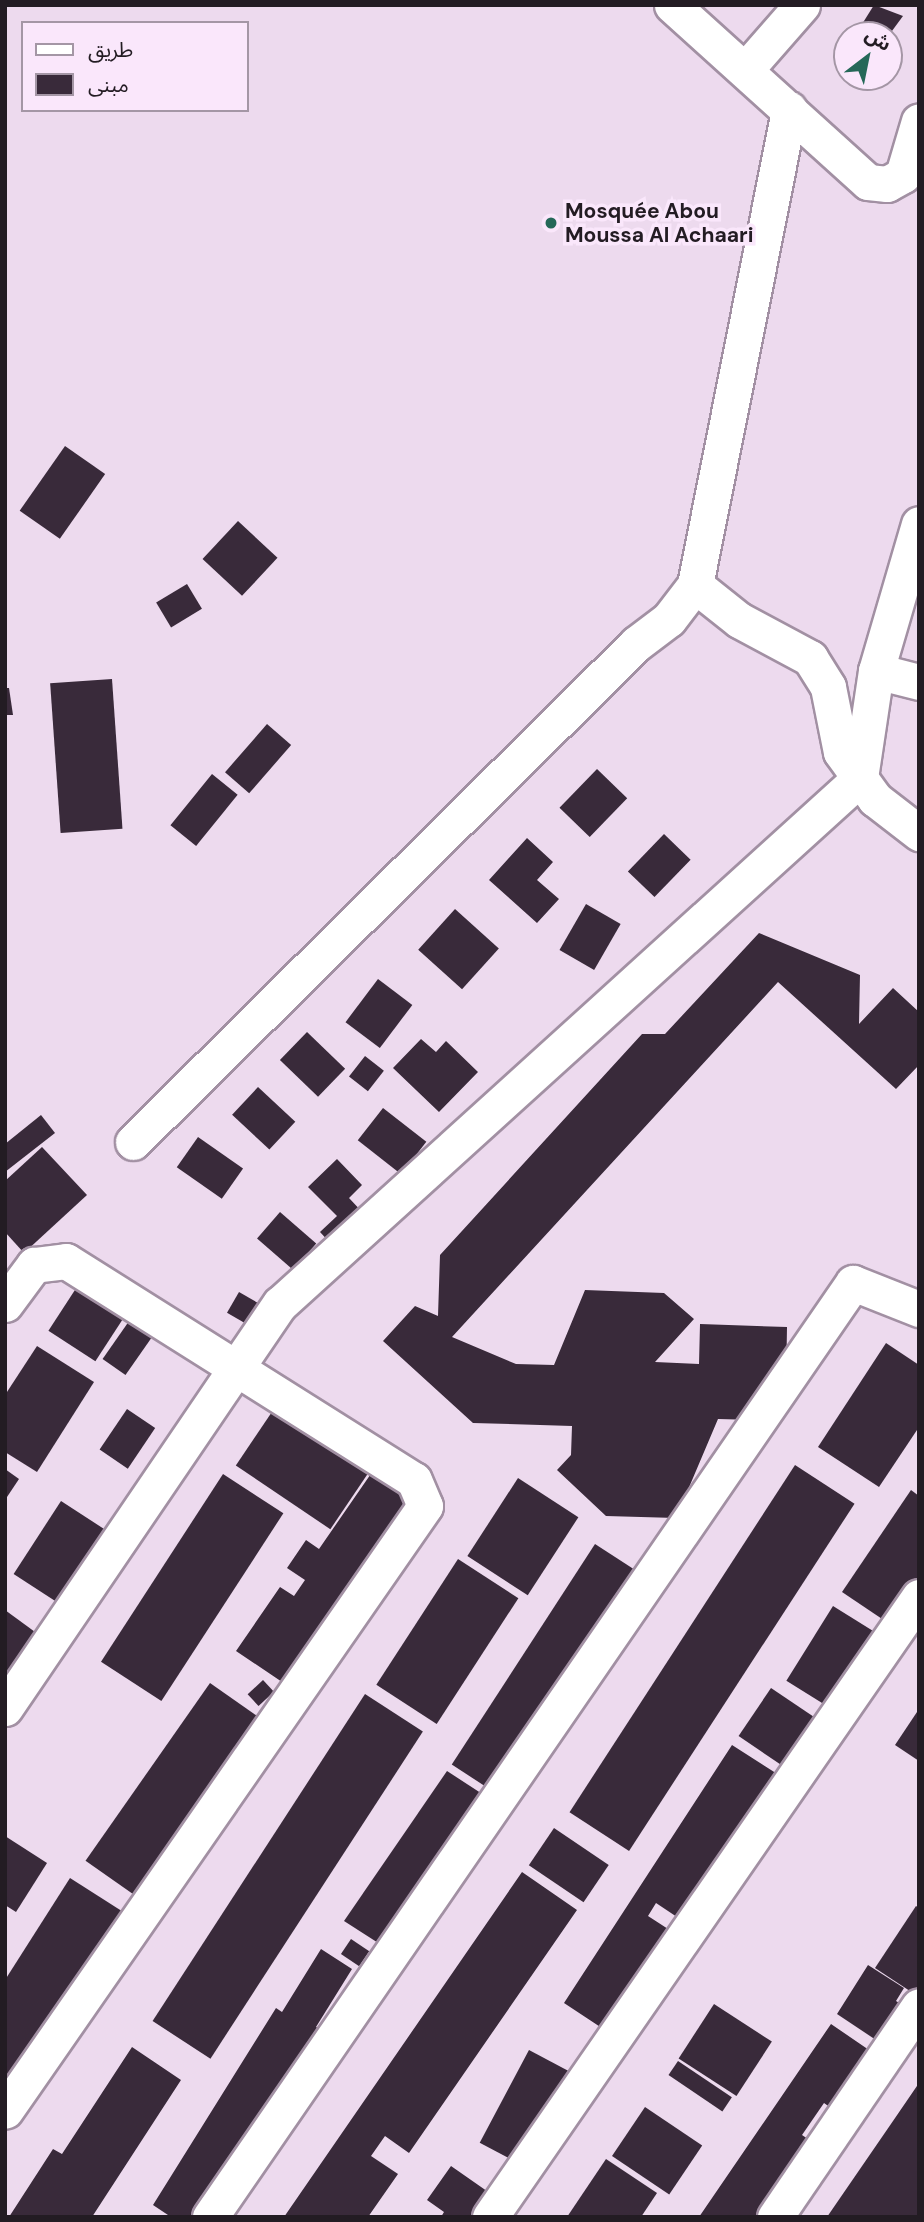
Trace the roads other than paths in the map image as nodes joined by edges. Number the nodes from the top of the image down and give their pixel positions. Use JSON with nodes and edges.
{"nodes":[{"id":1,"x":671,"y":5,"type":"edge"},
{"id":2,"x":802,"y":5,"type":"edge"},
{"id":3,"x":746,"y":69,"type":"junction"},
{"id":4,"x":789,"y":109,"type":"junction"},
{"id":5,"x":919,"y":121,"type":"edge"},
{"id":6,"x":914,"y":165,"type":"edge"},
{"id":7,"x":919,"y":524,"type":"edge"},
{"id":8,"x":695,"y":585,"type":"junction"},
{"id":9,"x":876,"y":671,"type":"junction"},
{"id":10,"x":919,"y":682,"type":"edge"},
{"id":11,"x":860,"y":778,"type":"junction"},
{"id":12,"x":919,"y":833,"type":"edge"},
{"id":13,"x":132,"y":1142,"type":"dead end"},
{"id":14,"x":5,"y":1304,"type":"edge"},
{"id":15,"x":919,"y":1309,"type":"edge"},
{"id":16,"x":237,"y":1369,"type":"junction"},
{"id":17,"x":919,"y":1597,"type":"edge"},
{"id":18,"x":5,"y":1708,"type":"edge"},
{"id":19,"x":919,"y":2006,"type":"edge"},
{"id":20,"x":5,"y":2111,"type":"edge"},
{"id":21,"x":210,"y":2217,"type":"edge"},
{"id":22,"x":490,"y":2217,"type":"edge"},
{"id":23,"x":775,"y":2217,"type":"edge"}],
"edges":[{"from":1,"to":3,"type":"street"},
{"from":2,"to":3,"type":"street"},
{"from":3,"to":4,"type":"street"},
{"from":4,"to":6,"type":"street"},
{"from":4,"to":8,"type":"street"},
{"from":5,"to":6,"type":"street"},
{"from":7,"to":9,"type":"street"},
{"from":8,"to":11,"type":"street"},
{"from":8,"to":13,"type":"street"},
{"from":9,"to":10,"type":"street"},
{"from":9,"to":11,"type":"street"},
{"from":11,"to":12,"type":"street"},
{"from":11,"to":16,"type":"street"},
{"from":14,"to":16,"type":"street"},
{"from":15,"to":21,"type":"street"},
{"from":16,"to":18,"type":"street"},
{"from":16,"to":20,"type":"street"},
{"from":17,"to":22,"type":"street"},
{"from":19,"to":23,"type":"street"}]}
